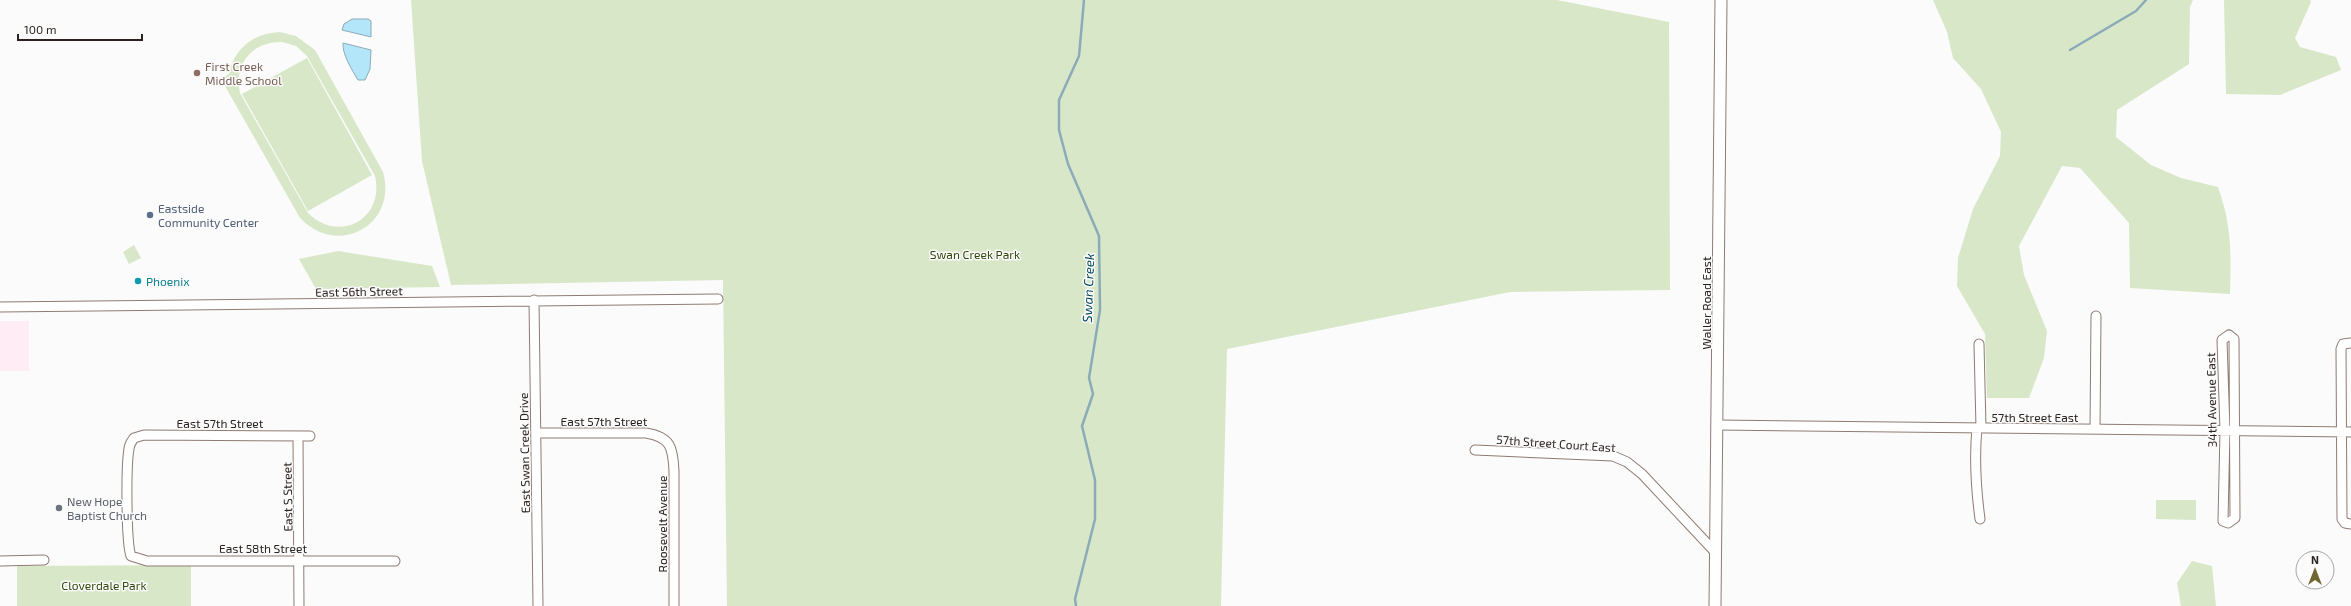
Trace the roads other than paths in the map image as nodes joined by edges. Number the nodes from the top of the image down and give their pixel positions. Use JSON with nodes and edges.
{"nodes":[{"id":1,"x":1721,"y":0,"type":"edge"},
{"id":2,"x":718,"y":299,"type":"dead end"},
{"id":3,"x":534,"y":300,"type":"junction"},
{"id":4,"x":0,"y":307,"type":"edge"},
{"id":5,"x":2096,"y":316,"type":"dead end"},
{"id":6,"x":1979,"y":344,"type":"dead end"},
{"id":7,"x":2351,"y":344,"type":"edge"},
{"id":8,"x":1718,"y":425,"type":"junction"},
{"id":9,"x":1979,"y":428,"type":"junction"},
{"id":10,"x":2095,"y":429,"type":"junction"},
{"id":11,"x":2225,"y":431,"type":"junction"},
{"id":12,"x":2234,"y":431,"type":"junction"},
{"id":13,"x":2347,"y":432,"type":"edge"},
{"id":14,"x":536,"y":433,"type":"junction"},
{"id":15,"x":298,"y":436,"type":"junction"},
{"id":16,"x":310,"y":436,"type":"dead end"},
{"id":17,"x":669,"y":443,"type":"joint"},
{"id":18,"x":1475,"y":450,"type":"dead end"},
{"id":19,"x":1980,"y":519,"type":"dead end"},
{"id":20,"x":2351,"y":524,"type":"edge"},
{"id":21,"x":1716,"y":553,"type":"junction"},
{"id":22,"x":131,"y":556,"type":"joint"},
{"id":23,"x":44,"y":560,"type":"dead end"},
{"id":24,"x":0,"y":561,"type":"edge"},
{"id":25,"x":299,"y":561,"type":"junction"},
{"id":26,"x":395,"y":561,"type":"dead end"},
{"id":27,"x":300,"y":606,"type":"edge"},
{"id":28,"x":538,"y":606,"type":"edge"},
{"id":29,"x":674,"y":606,"type":"edge"},
{"id":30,"x":1715,"y":606,"type":"edge"}],
"edges":[{"from":1,"to":8,"type":"street","name":"Waller Road East"},
{"from":2,"to":3,"type":"street","name":"East 56th Street"},
{"from":3,"to":4,"type":"street","name":"East 56th Street"},
{"from":3,"to":14,"type":"street","name":"East Swan Creek Drive"},
{"from":5,"to":10,"type":"street"},
{"from":6,"to":9,"type":"street"},
{"from":7,"to":13,"type":"street"},
{"from":8,"to":9,"type":"street","name":"57th Street East"},
{"from":8,"to":21,"type":"street","name":"Waller Road East"},
{"from":9,"to":10,"type":"street","name":"57th Street East"},
{"from":9,"to":19,"type":"street"},
{"from":10,"to":11,"type":"street","name":"57th Street East"},
{"from":11,"to":12,"type":"street","name":"57th Street East"},
{"from":11,"to":12,"type":"street","name":"34th Avenue East"},
{"from":11,"to":12,"type":"street","name":"34th Avenue East"},
{"from":12,"to":13,"type":"street","name":"57th Street East"},
{"from":13,"to":20,"type":"street"},
{"from":14,"to":17,"type":"street","name":"East 57th Street"},
{"from":14,"to":28,"type":"street","name":"East Swan Creek Drive"},
{"from":15,"to":16,"type":"street","name":"East 57th Street"},
{"from":15,"to":22,"type":"street","name":"East 57th Street"},
{"from":15,"to":25,"type":"street","name":"East S Street"},
{"from":17,"to":29,"type":"street","name":"Roosevelt Avenue"},
{"from":18,"to":21,"type":"street","name":"57th Street Court East"},
{"from":21,"to":30,"type":"street","name":"Waller Road East"},
{"from":22,"to":25,"type":"street","name":"East 58th Street"},
{"from":23,"to":24,"type":"street"},
{"from":25,"to":26,"type":"street","name":"East 58th Street"},
{"from":25,"to":27,"type":"street","name":"East S Street"}]}
